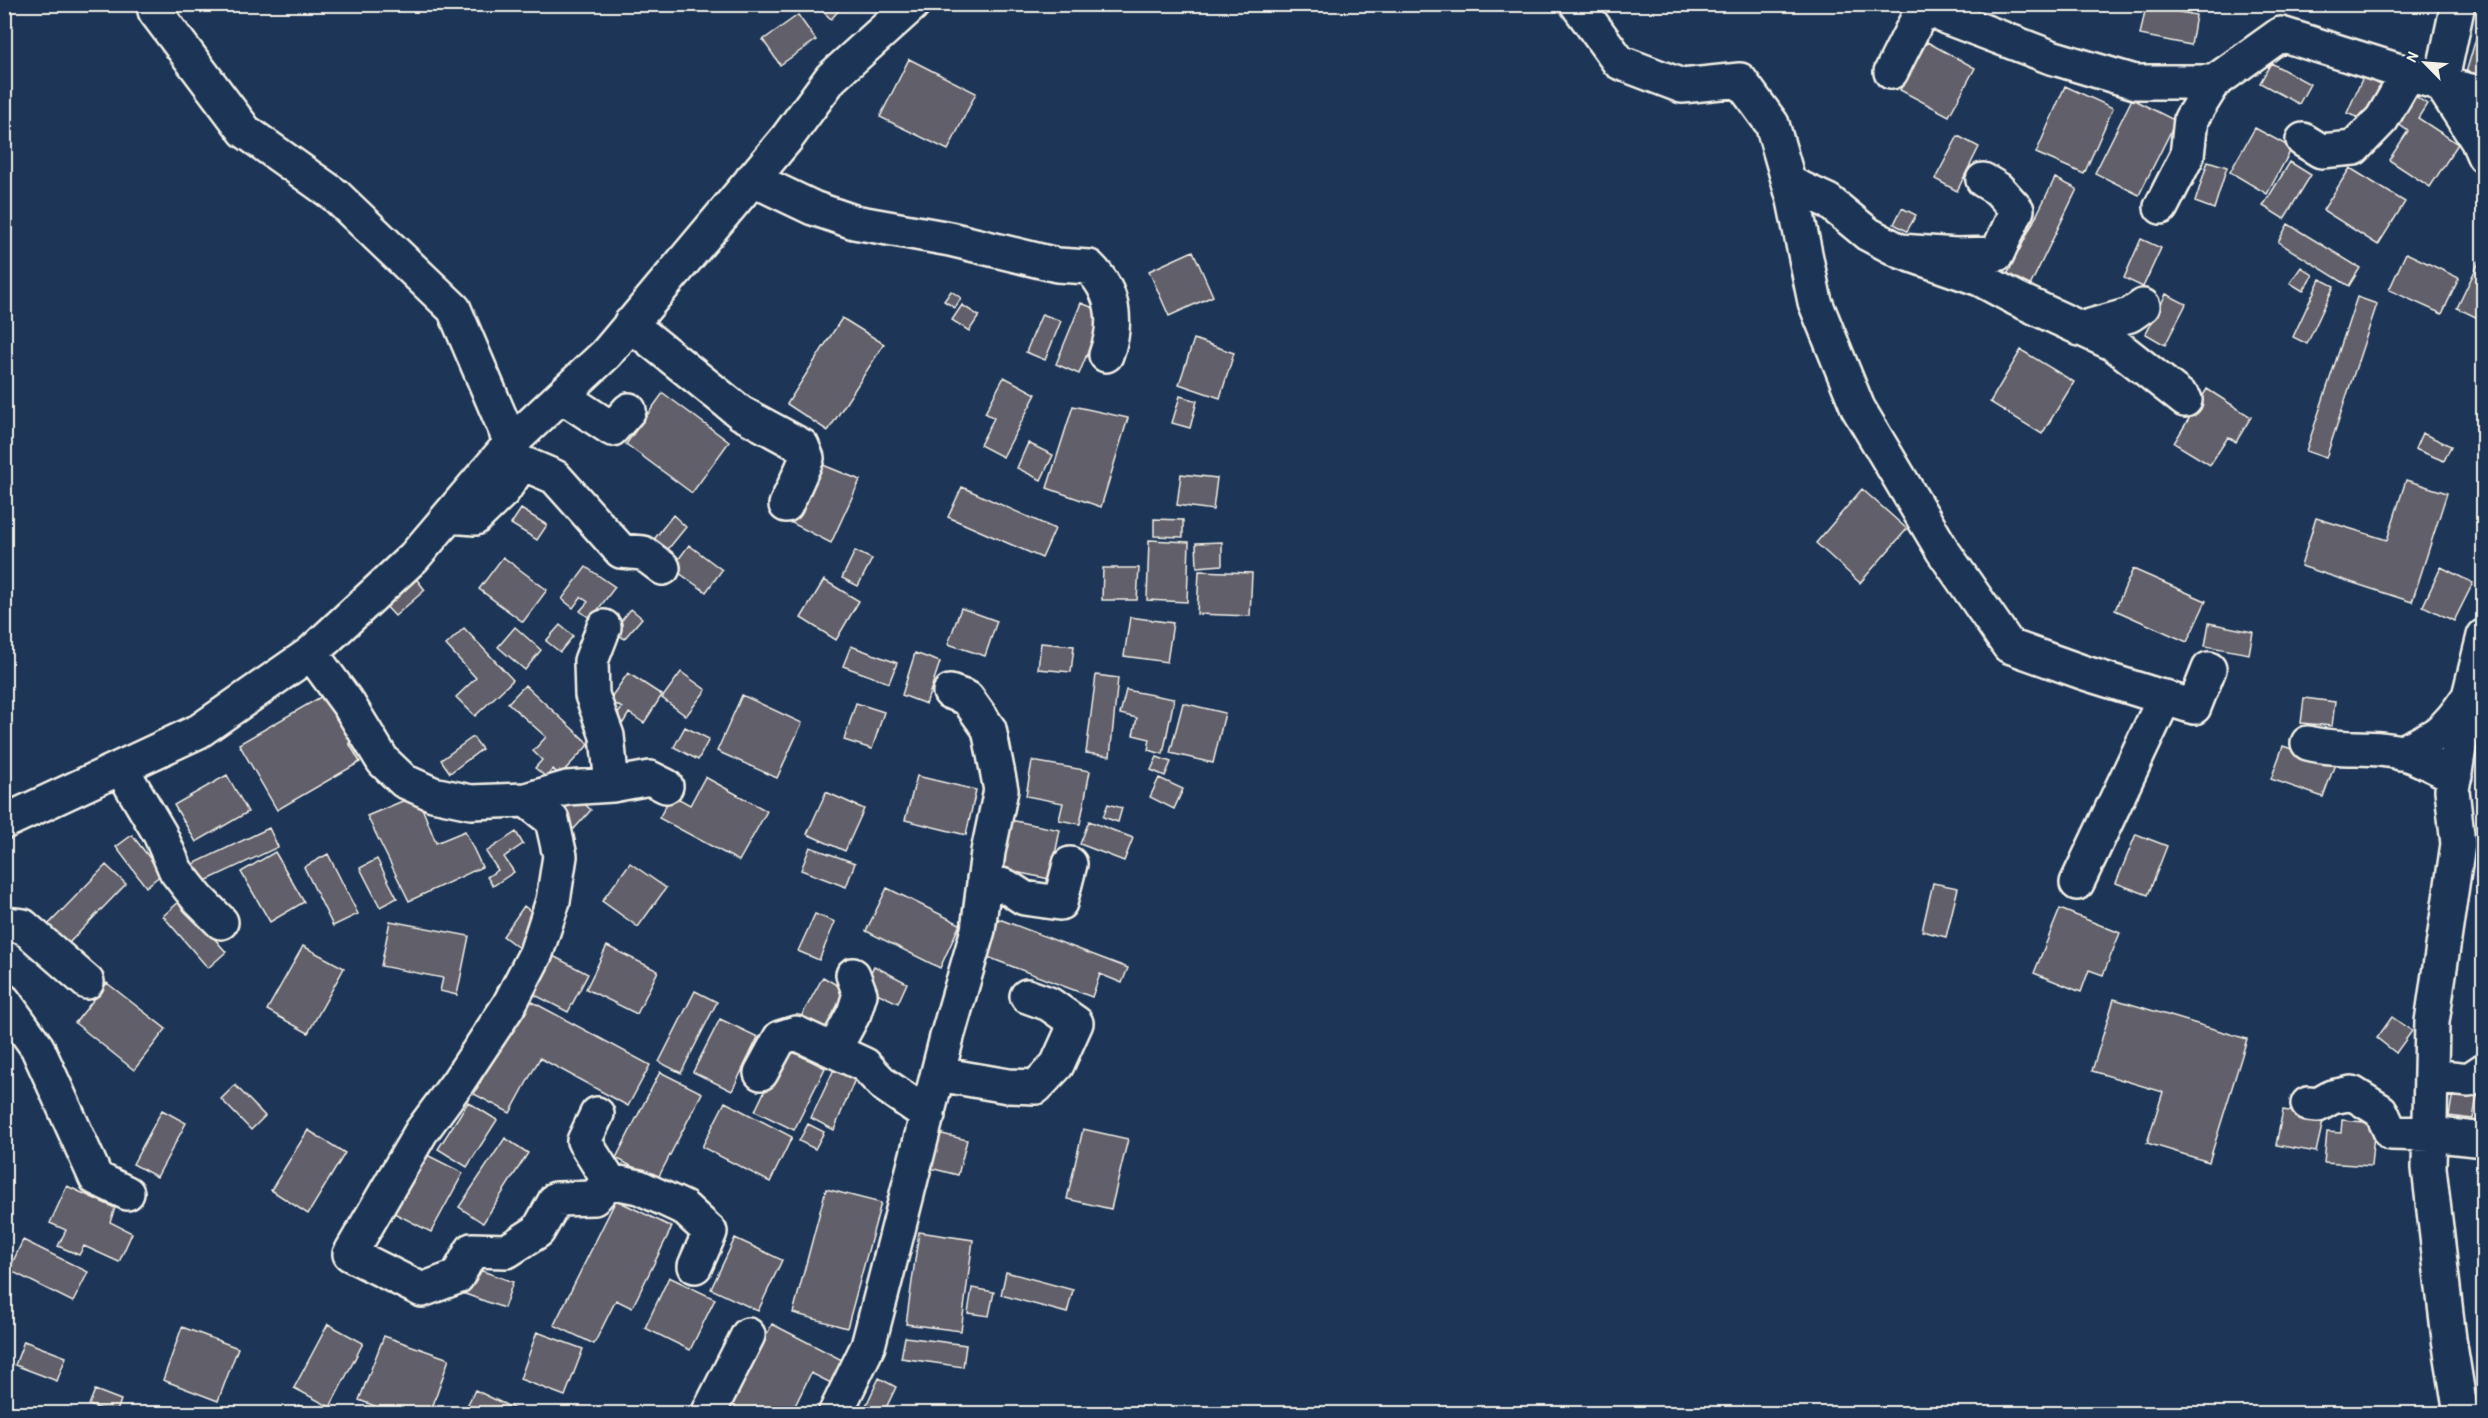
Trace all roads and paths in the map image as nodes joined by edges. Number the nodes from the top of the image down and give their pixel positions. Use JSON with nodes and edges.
{"nodes":[{"id":1,"x":154,"y":4,"type":"edge"},
{"id":2,"x":913,"y":4,"type":"edge"},
{"id":3,"x":1577,"y":4,"type":"edge"},
{"id":4,"x":2458,"y":4,"type":"edge"},
{"id":5,"x":1922,"y":5,"type":"edge"},
{"id":6,"x":1891,"y":72,"type":"dead end"},
{"id":7,"x":2408,"y":74,"type":"junction"},
{"id":8,"x":2214,"y":82,"type":"junction"},
{"id":9,"x":2441,"y":84,"type":"junction"},
{"id":10,"x":2484,"y":94,"type":"edge"},
{"id":11,"x":2303,"y":140,"type":"dead end"},
{"id":12,"x":2484,"y":156,"type":"edge"},
{"id":13,"x":752,"y":179,"type":"junction"},
{"id":14,"x":1983,"y":180,"type":"dead end"},
{"id":15,"x":1790,"y":183,"type":"junction"},
{"id":16,"x":2161,"y":207,"type":"dead end"},
{"id":17,"x":1900,"y":251,"type":"junction"},
{"id":18,"x":2143,"y":306,"type":"dead end"},
{"id":19,"x":630,"y":324,"type":"junction"},
{"id":20,"x":2080,"y":329,"type":"junction"},
{"id":21,"x":1106,"y":355,"type":"dead end"},
{"id":22,"x":562,"y":396,"type":"junction"},
{"id":23,"x":2186,"y":400,"type":"dead end"},
{"id":24,"x":629,"y":410,"type":"dead end"},
{"id":25,"x":512,"y":443,"type":"junction"},
{"id":26,"x":786,"y":504,"type":"dead end"},
{"id":27,"x":448,"y":516,"type":"junction"},
{"id":28,"x":663,"y":568,"type":"dead end"},
{"id":29,"x":604,"y":627,"type":"dead end"},
{"id":30,"x":2484,"y":636,"type":"edge"},
{"id":31,"x":311,"y":654,"type":"junction"},
{"id":32,"x":2210,"y":669,"type":"dead end"},
{"id":33,"x":950,"y":692,"type":"dead end"},
{"id":34,"x":2165,"y":697,"type":"junction"},
{"id":35,"x":2469,"y":697,"type":"junction"},
{"id":36,"x":2308,"y":743,"type":"dead end"},
{"id":37,"x":2400,"y":753,"type":"junction"},
{"id":38,"x":120,"y":768,"type":"junction"},
{"id":39,"x":2455,"y":776,"type":"junction"},
{"id":40,"x":612,"y":785,"type":"junction"},
{"id":41,"x":666,"y":786,"type":"dead end"},
{"id":42,"x":526,"y":800,"type":"junction"},
{"id":43,"x":4,"y":822,"type":"edge"},
{"id":44,"x":1070,"y":864,"type":"dead end"},
{"id":45,"x":984,"y":879,"type":"junction"},
{"id":46,"x":2077,"y":883,"type":"dead end"},
{"id":47,"x":221,"y":922,"type":"dead end"},
{"id":48,"x":4,"y":924,"type":"edge"},
{"id":49,"x":853,"y":975,"type":"dead end"},
{"id":50,"x":87,"y":982,"type":"dead end"},
{"id":51,"x":1027,"y":996,"type":"dead end"},
{"id":52,"x":4,"y":1001,"type":"edge"},
{"id":53,"x":834,"y":1050,"type":"junction"},
{"id":54,"x":2484,"y":1070,"type":"edge"},
{"id":55,"x":761,"y":1073,"type":"dead end"},
{"id":56,"x":938,"y":1074,"type":"junction"},
{"id":57,"x":2432,"y":1076,"type":"junction"},
{"id":58,"x":2308,"y":1104,"type":"dead end"},
{"id":59,"x":597,"y":1114,"type":"dead end"},
{"id":60,"x":928,"y":1115,"type":"junction"},
{"id":61,"x":2430,"y":1134,"type":"junction"},
{"id":62,"x":2484,"y":1140,"type":"edge"},
{"id":63,"x":609,"y":1180,"type":"junction"},
{"id":64,"x":127,"y":1193,"type":"dead end"},
{"id":65,"x":695,"y":1266,"type":"dead end"},
{"id":66,"x":748,"y":1335,"type":"dead end"},
{"id":67,"x":708,"y":1413,"type":"edge"},
{"id":68,"x":835,"y":1413,"type":"edge"},
{"id":69,"x":2461,"y":1413,"type":"edge"}],
"edges":[{"from":1,"to":25,"type":"street"},
{"from":2,"to":13,"type":"street"},
{"from":3,"to":15,"type":"street"},
{"from":4,"to":9,"type":"street"},
{"from":5,"to":6,"type":"street"},
{"from":5,"to":8,"type":"street"},
{"from":7,"to":8,"type":"street"},
{"from":7,"to":9,"type":"street"},
{"from":7,"to":11,"type":"street"},
{"from":8,"to":16,"type":"street"},
{"from":9,"to":10,"type":"street"},
{"from":9,"to":12,"type":"street"},
{"from":13,"to":19,"type":"street"},
{"from":13,"to":21,"type":"street"},
{"from":14,"to":17,"type":"street"},
{"from":15,"to":17,"type":"street"},
{"from":15,"to":34,"type":"street"},
{"from":17,"to":20,"type":"street"},
{"from":18,"to":20,"type":"street"},
{"from":19,"to":22,"type":"street"},
{"from":19,"to":26,"type":"street"},
{"from":20,"to":23,"type":"street"},
{"from":22,"to":24,"type":"street"},
{"from":22,"to":25,"type":"street"},
{"from":25,"to":27,"type":"street"},
{"from":27,"to":28,"type":"street"},
{"from":27,"to":31,"type":"street"},
{"from":29,"to":40,"type":"street"},
{"from":30,"to":35,"type":"street"},
{"from":31,"to":38,"type":"street"},
{"from":31,"to":42,"type":"street"},
{"from":32,"to":34,"type":"street"},
{"from":33,"to":45,"type":"street"},
{"from":34,"to":46,"type":"street"},
{"from":35,"to":37,"type":"street"},
{"from":35,"to":39,"type":"street"},
{"from":36,"to":37,"type":"street"},
{"from":37,"to":39,"type":"street"},
{"from":38,"to":43,"type":"street"},
{"from":38,"to":47,"type":"street"},
{"from":39,"to":57,"type":"street"},
{"from":40,"to":41,"type":"street"},
{"from":40,"to":42,"type":"street"},
{"from":42,"to":63,"type":"street"},
{"from":44,"to":45,"type":"street"},
{"from":45,"to":56,"type":"street"},
{"from":48,"to":50,"type":"street"},
{"from":49,"to":53,"type":"street"},
{"from":51,"to":56,"type":"street"},
{"from":52,"to":64,"type":"street"},
{"from":53,"to":55,"type":"street"},
{"from":53,"to":60,"type":"street"},
{"from":54,"to":57,"type":"street"},
{"from":56,"to":60,"type":"street"},
{"from":57,"to":61,"type":"street"},
{"from":58,"to":61,"type":"street"},
{"from":59,"to":63,"type":"street"},
{"from":60,"to":68,"type":"street"},
{"from":61,"to":62,"type":"street"},
{"from":61,"to":69,"type":"street"},
{"from":63,"to":65,"type":"street"},
{"from":66,"to":67,"type":"street"}]}
